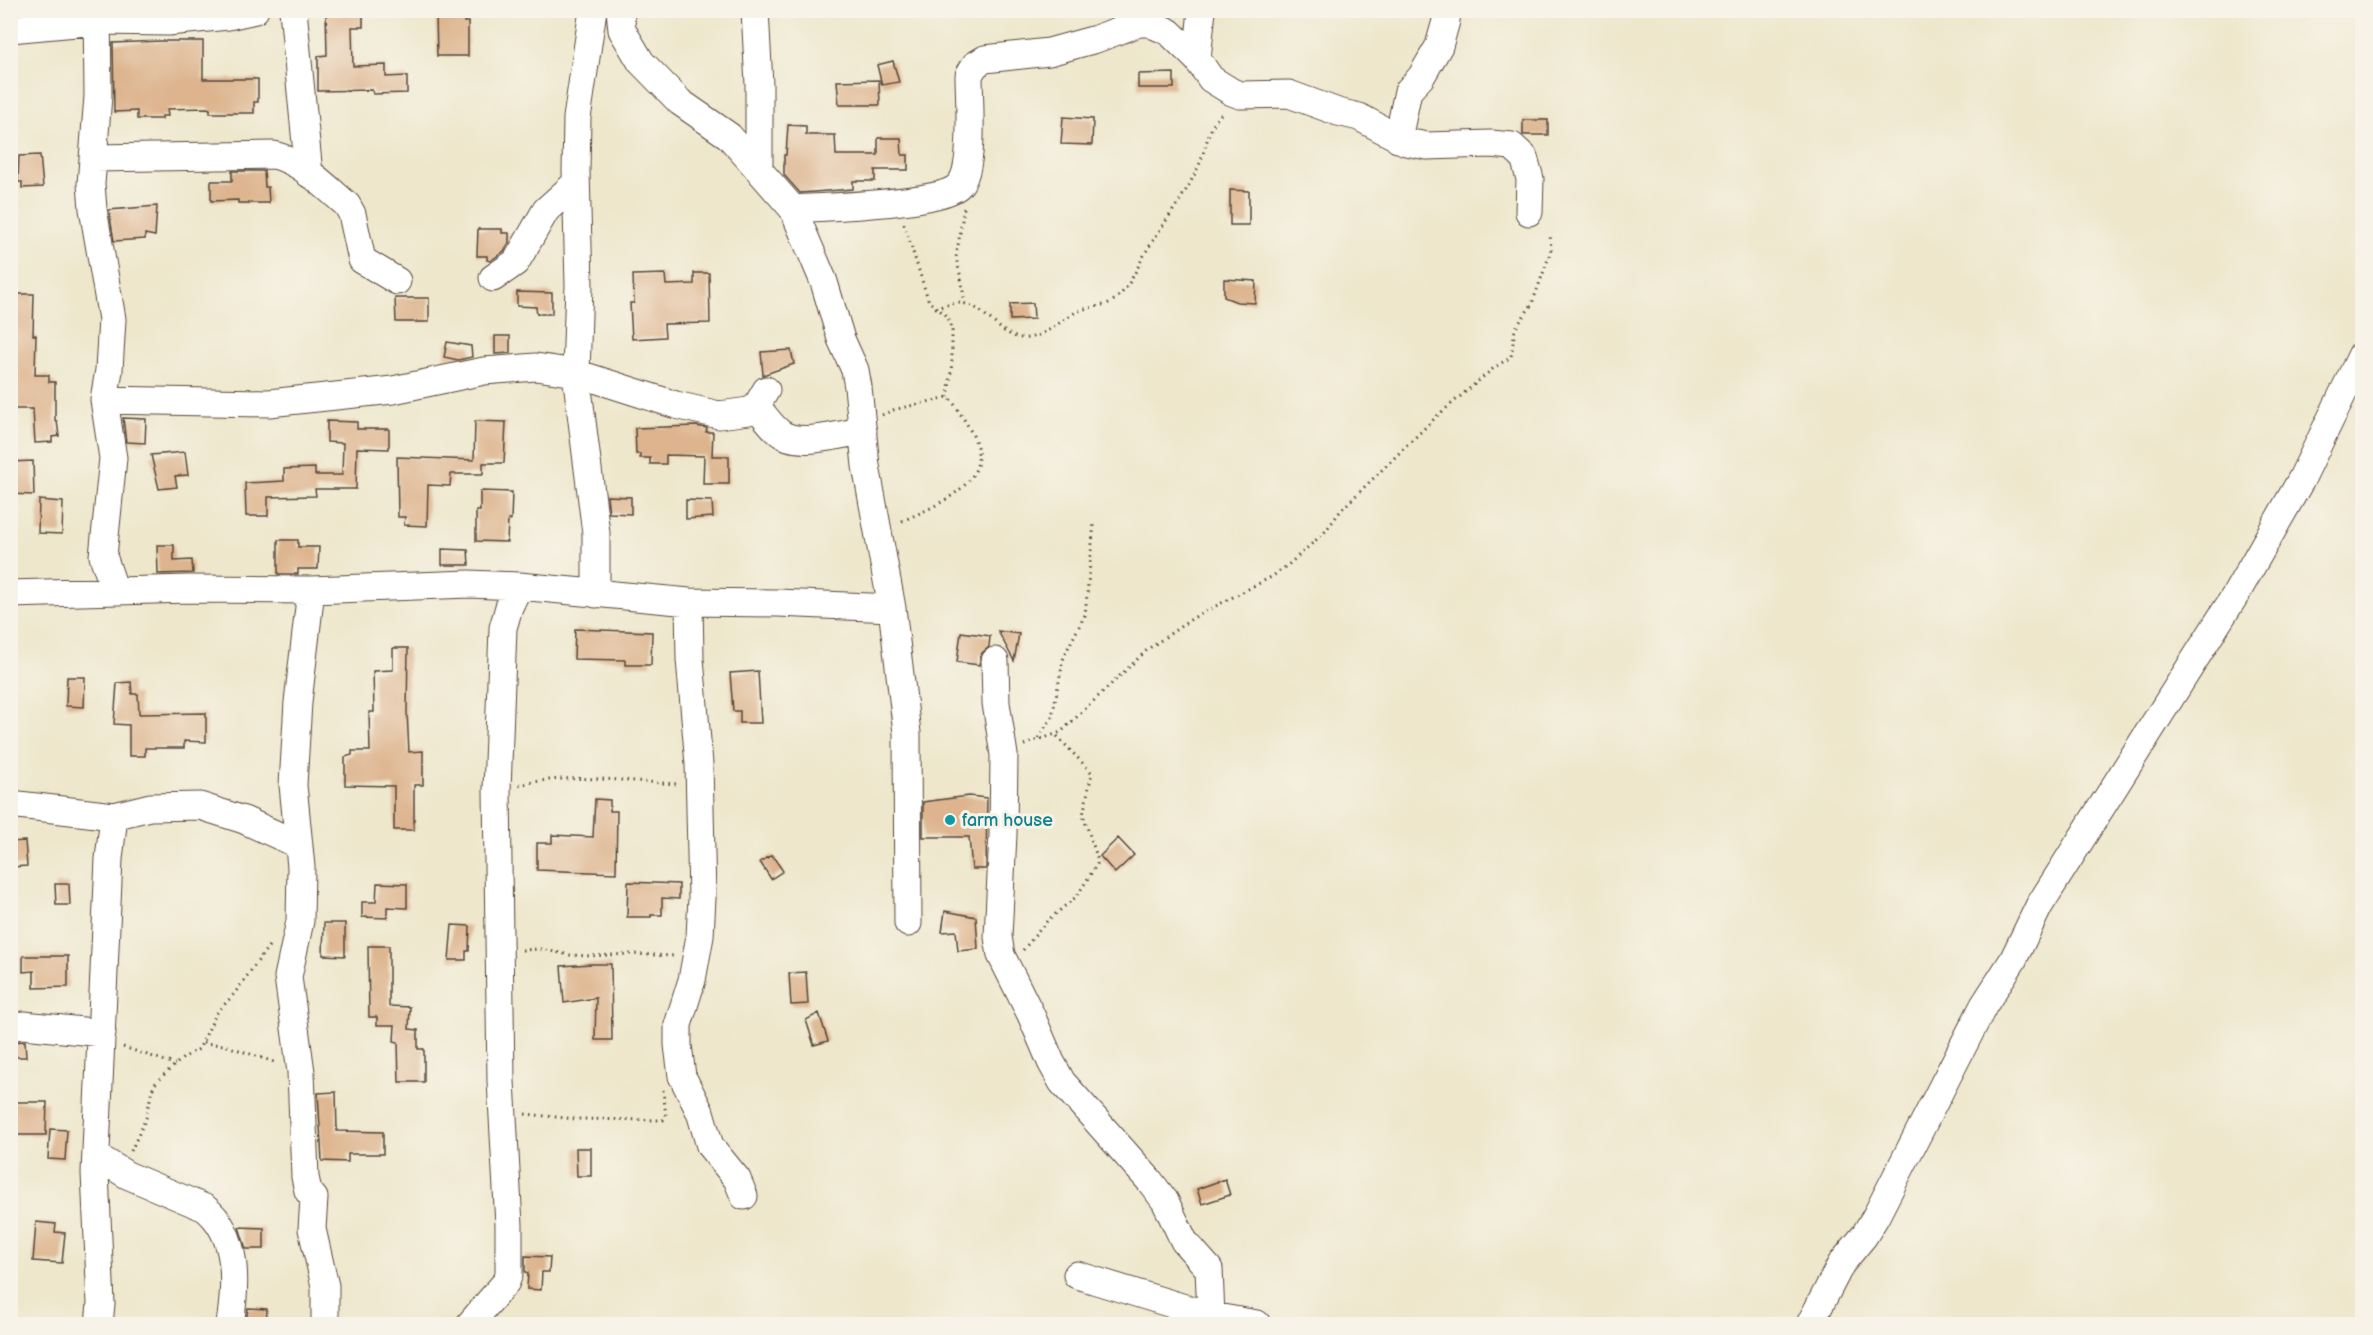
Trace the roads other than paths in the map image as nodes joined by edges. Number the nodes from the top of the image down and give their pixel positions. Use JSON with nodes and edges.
{"nodes":[{"id":1,"x":255,"y":10,"type":"edge"},
{"id":2,"x":293,"y":10,"type":"edge"},
{"id":3,"x":593,"y":10,"type":"edge"},
{"id":4,"x":620,"y":10,"type":"edge"},
{"id":5,"x":755,"y":10,"type":"edge"},
{"id":6,"x":1202,"y":10,"type":"edge"},
{"id":7,"x":1447,"y":10,"type":"edge"},
{"id":8,"x":97,"y":16,"type":"edge"},
{"id":9,"x":10,"y":29,"type":"edge"},
{"id":10,"x":1197,"y":59,"type":"junction"},
{"id":11,"x":1398,"y":139,"type":"junction"},
{"id":12,"x":94,"y":158,"type":"junction"},
{"id":13,"x":759,"y":169,"type":"junction"},
{"id":14,"x":309,"y":174,"type":"junction"},
{"id":15,"x":576,"y":183,"type":"junction"},
{"id":16,"x":793,"y":209,"type":"junction"},
{"id":17,"x":1529,"y":212,"type":"dead end"},
{"id":18,"x":492,"y":278,"type":"dead end"},
{"id":19,"x":397,"y":281,"type":"dead end"},
{"id":20,"x":2362,"y":354,"type":"edge"},
{"id":21,"x":576,"y":373,"type":"junction"},
{"id":22,"x":104,"y":400,"type":"junction"},
{"id":23,"x":862,"y":429,"type":"junction"},
{"id":24,"x":519,"y":586,"type":"junction"},
{"id":25,"x":311,"y":590,"type":"junction"},
{"id":26,"x":115,"y":591,"type":"junction"},
{"id":27,"x":10,"y":594,"type":"edge"},
{"id":28,"x":596,"y":594,"type":"junction"},
{"id":29,"x":688,"y":602,"type":"junction"},
{"id":30,"x":892,"y":608,"type":"junction"},
{"id":31,"x":995,"y":661,"type":"dead end"},
{"id":32,"x":10,"y":804,"type":"edge"},
{"id":33,"x":114,"y":816,"type":"junction"},
{"id":34,"x":297,"y":844,"type":"junction"},
{"id":35,"x":908,"y":923,"type":"dead end"},
{"id":36,"x":10,"y":1027,"type":"edge"},
{"id":37,"x":101,"y":1040,"type":"junction"},
{"id":38,"x":96,"y":1156,"type":"junction"},
{"id":39,"x":744,"y":1196,"type":"dead end"},
{"id":40,"x":1077,"y":1275,"type":"dead end"},
{"id":41,"x":1211,"y":1316,"type":"junction"},
{"id":42,"x":99,"y":1324,"type":"edge"},
{"id":43,"x":230,"y":1324,"type":"edge"},
{"id":44,"x":325,"y":1324,"type":"edge"},
{"id":45,"x":470,"y":1324,"type":"edge"},
{"id":46,"x":1257,"y":1324,"type":"edge"},
{"id":47,"x":1810,"y":1324,"type":"edge"}],
"edges":[{"from":1,"to":8,"type":"street"},
{"from":2,"to":14,"type":"street"},
{"from":3,"to":15,"type":"street"},
{"from":4,"to":13,"type":"street"},
{"from":5,"to":13,"type":"street"},
{"from":6,"to":10,"type":"street"},
{"from":7,"to":11,"type":"street"},
{"from":8,"to":9,"type":"street"},
{"from":8,"to":12,"type":"street"},
{"from":10,"to":11,"type":"street"},
{"from":10,"to":16,"type":"street"},
{"from":11,"to":17,"type":"street"},
{"from":12,"to":14,"type":"street"},
{"from":12,"to":22,"type":"street"},
{"from":13,"to":16,"type":"street"},
{"from":14,"to":19,"type":"street"},
{"from":15,"to":18,"type":"street"},
{"from":15,"to":21,"type":"street"},
{"from":16,"to":23,"type":"street"},
{"from":20,"to":47,"type":"street"},
{"from":21,"to":22,"type":"street"},
{"from":21,"to":23,"type":"street"},
{"from":21,"to":28,"type":"street"},
{"from":22,"to":26,"type":"street"},
{"from":23,"to":30,"type":"street"},
{"from":24,"to":25,"type":"street"},
{"from":24,"to":28,"type":"street"},
{"from":24,"to":45,"type":"street"},
{"from":25,"to":26,"type":"street"},
{"from":25,"to":34,"type":"street"},
{"from":26,"to":27,"type":"street"},
{"from":28,"to":29,"type":"street"},
{"from":29,"to":30,"type":"street"},
{"from":29,"to":39,"type":"street"},
{"from":30,"to":35,"type":"street"},
{"from":31,"to":41,"type":"street"},
{"from":32,"to":33,"type":"street"},
{"from":33,"to":34,"type":"street"},
{"from":33,"to":37,"type":"street"},
{"from":34,"to":44,"type":"street"},
{"from":36,"to":37,"type":"street"},
{"from":37,"to":38,"type":"street"},
{"from":38,"to":42,"type":"street"},
{"from":38,"to":43,"type":"street"},
{"from":40,"to":41,"type":"street"},
{"from":41,"to":46,"type":"street"}]}
